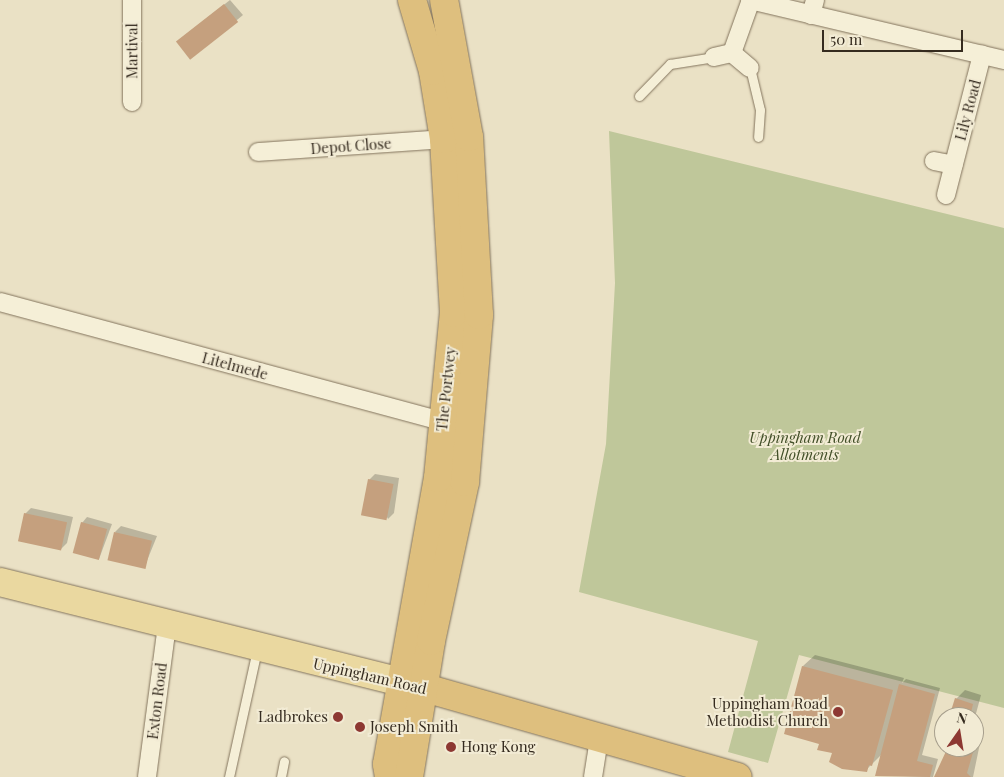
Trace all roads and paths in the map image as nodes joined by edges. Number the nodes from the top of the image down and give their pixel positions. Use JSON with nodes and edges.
{"nodes":[{"id":1,"x":132,"y":0,"type":"edge"},
{"id":2,"x":412,"y":0,"type":"edge"},
{"id":3,"x":444,"y":0,"type":"edge"},
{"id":4,"x":750,"y":0,"type":"edge"},
{"id":5,"x":813,"y":8,"type":"edge"},
{"id":6,"x":732,"y":53,"type":"junction"},
{"id":7,"x":982,"y":55,"type":"junction"},
{"id":8,"x":714,"y":57,"type":"joint"},
{"id":9,"x":1004,"y":60,"type":"edge"},
{"id":10,"x":750,"y":68,"type":"joint"},
{"id":11,"x":639,"y":96,"type":"dead end"},
{"id":12,"x":132,"y":102,"type":"dead end"},
{"id":13,"x":758,"y":137,"type":"dead end"},
{"id":14,"x":444,"y":139,"type":"junction"},
{"id":15,"x":258,"y":152,"type":"dead end"},
{"id":16,"x":934,"y":161,"type":"dead end"},
{"id":17,"x":954,"y":165,"type":"junction"},
{"id":18,"x":946,"y":195,"type":"dead end"},
{"id":19,"x":0,"y":302,"type":"edge"},
{"id":20,"x":442,"y":422,"type":"junction"},
{"id":21,"x":471,"y":426,"type":"junction"},
{"id":22,"x":0,"y":582,"type":"edge"},
{"id":23,"x":167,"y":624,"type":"junction"},
{"id":24,"x":257,"y":650,"type":"junction"},
{"id":25,"x":413,"y":686,"type":"junction"},
{"id":26,"x":599,"y":739,"type":"junction"},
{"id":27,"x":284,"y":761,"type":"dead end"},
{"id":28,"x":147,"y":777,"type":"edge"},
{"id":29,"x":229,"y":777,"type":"edge"},
{"id":30,"x":281,"y":777,"type":"edge"},
{"id":31,"x":389,"y":777,"type":"edge"},
{"id":32,"x":410,"y":777,"type":"edge"},
{"id":33,"x":593,"y":777,"type":"edge"},
{"id":34,"x":738,"y":777,"type":"edge"}],
"edges":[{"from":1,"to":12,"type":"street","name":"Martival"},
{"from":2,"to":14,"type":"highway","name":"The Portwey"},
{"from":3,"to":21,"type":"highway","name":"The Portwey"},
{"from":4,"to":5,"type":"street"},
{"from":4,"to":6,"type":"street"},
{"from":5,"to":7,"type":"street"},
{"from":6,"to":8,"type":"street"},
{"from":6,"to":10,"type":"street"},
{"from":7,"to":9,"type":"street"},
{"from":7,"to":17,"type":"street","name":"Lily Road"},
{"from":8,"to":11,"type":"lane"},
{"from":10,"to":13,"type":"lane"},
{"from":14,"to":15,"type":"street","name":"Depot Close"},
{"from":14,"to":20,"type":"highway","name":"The Portwey"},
{"from":16,"to":17,"type":"street"},
{"from":17,"to":18,"type":"street","name":"Lily Road"},
{"from":19,"to":20,"type":"street","name":"Litelmede"},
{"from":20,"to":21,"type":"street","name":"Litelmede"},
{"from":20,"to":25,"type":"highway","name":"The Portwey"},
{"from":21,"to":25,"type":"highway","name":"The Portwey"},
{"from":22,"to":23,"type":"main road","name":"Uppingham Road"},
{"from":23,"to":24,"type":"main road","name":"Uppingham Road"},
{"from":23,"to":28,"type":"street","name":"Exton Road"},
{"from":24,"to":25,"type":"main road","name":"Uppingham Road"},
{"from":24,"to":29,"type":"lane"},
{"from":25,"to":26,"type":"highway","name":"Uppingham Road"},
{"from":25,"to":31,"type":"highway","name":"The Portwey"},
{"from":25,"to":32,"type":"highway","name":"The Portwey"},
{"from":26,"to":33,"type":"street"},
{"from":26,"to":34,"type":"highway","name":"Uppingham Road"},
{"from":27,"to":30,"type":"lane"}]}
